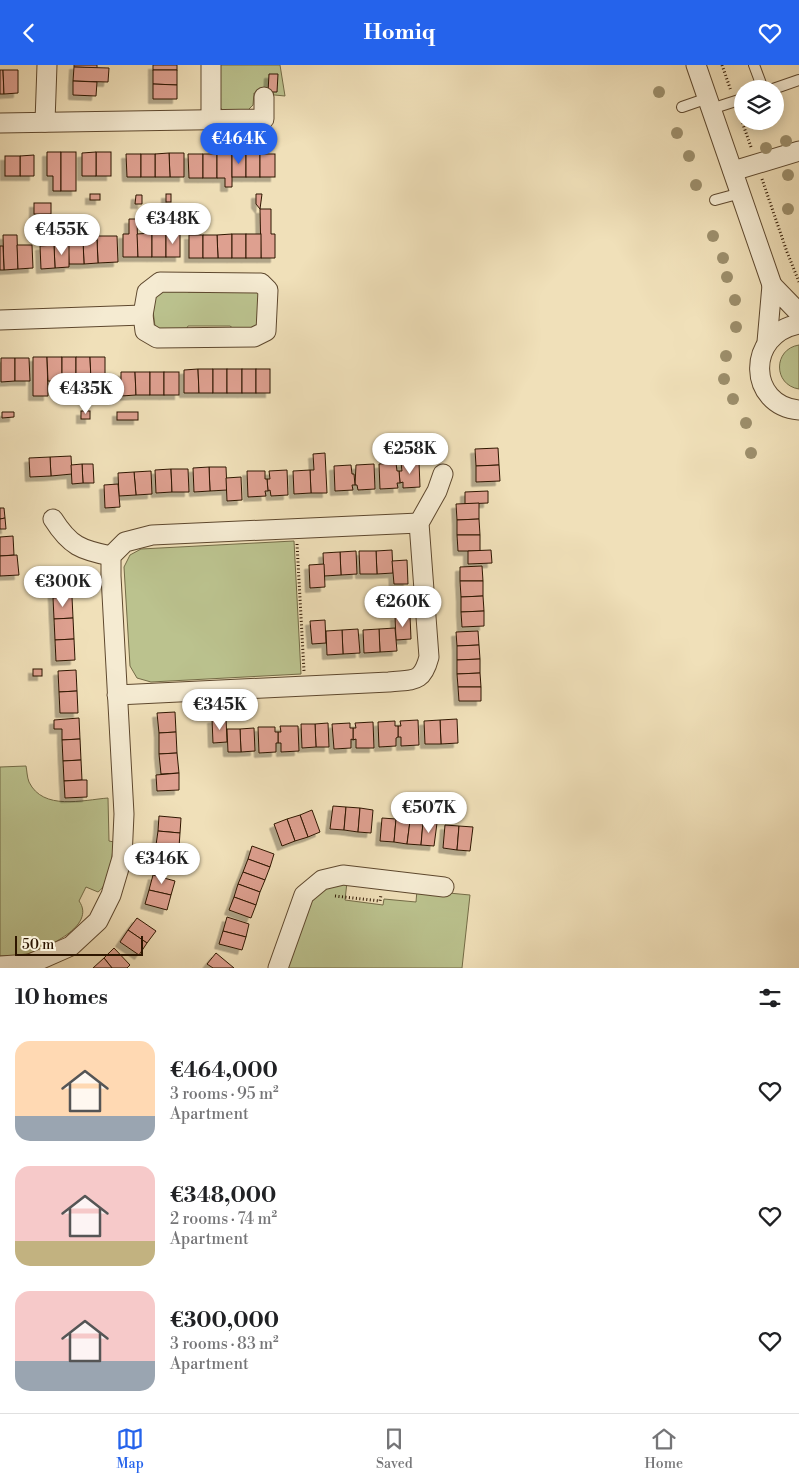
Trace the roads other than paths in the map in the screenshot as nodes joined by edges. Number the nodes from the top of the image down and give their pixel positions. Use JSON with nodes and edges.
{"nodes":[{"id":1,"x":47,"y":65,"type":"edge"},
{"id":2,"x":211,"y":65,"type":"edge"},
{"id":3,"x":696,"y":65,"type":"edge"},
{"id":4,"x":754,"y":65,"type":"edge"},
{"id":5,"x":760,"y":80,"type":"edge"},
{"id":6,"x":799,"y":80,"type":"edge"},
{"id":7,"x":784,"y":85,"type":"edge"},
{"id":8,"x":264,"y":97,"type":"dead end"},
{"id":9,"x":734,"y":100,"type":"edge"},
{"id":10,"x":709,"y":103,"type":"junction"},
{"id":11,"x":682,"y":107,"type":"dead end"},
{"id":12,"x":211,"y":120,"type":"junction"},
{"id":13,"x":45,"y":122,"type":"junction"},
{"id":14,"x":0,"y":123,"type":"edge"},
{"id":15,"x":799,"y":151,"type":"edge"},
{"id":16,"x":734,"y":171,"type":"junction"},
{"id":17,"x":741,"y":193,"type":"junction"},
{"id":18,"x":715,"y":200,"type":"dead end"},
{"id":19,"x":772,"y":285,"type":"junction"},
{"id":20,"x":799,"y":313,"type":"edge"},
{"id":21,"x":143,"y":315,"type":"junction"},
{"id":22,"x":0,"y":320,"type":"edge"},
{"id":23,"x":799,"y":324,"type":"edge"},
{"id":24,"x":767,"y":342,"type":"junction"},
{"id":25,"x":799,"y":410,"type":"edge"},
{"id":26,"x":443,"y":474,"type":"dead end"},
{"id":27,"x":53,"y":519,"type":"dead end"},
{"id":28,"x":419,"y":523,"type":"junction"},
{"id":29,"x":111,"y":556,"type":"junction"},
{"id":30,"x":117,"y":695,"type":"junction"},
{"id":31,"x":444,"y":887,"type":"dead end"},
{"id":32,"x":0,"y":966,"type":"edge"},
{"id":33,"x":278,"y":968,"type":"edge"}],
"edges":[{"from":1,"to":13,"type":"street"},
{"from":2,"to":12,"type":"street"},
{"from":3,"to":10,"type":"street"},
{"from":4,"to":5,"type":"lane"},
{"from":6,"to":7,"type":"lane"},
{"from":8,"to":12,"type":"street"},
{"from":9,"to":10,"type":"lane"},
{"from":10,"to":11,"type":"lane"},
{"from":10,"to":16,"type":"street"},
{"from":12,"to":13,"type":"street"},
{"from":13,"to":14,"type":"street"},
{"from":15,"to":16,"type":"street"},
{"from":16,"to":17,"type":"street"},
{"from":17,"to":18,"type":"lane"},
{"from":17,"to":19,"type":"street"},
{"from":19,"to":20,"type":"street"},
{"from":19,"to":24,"type":"street"},
{"from":21,"to":21,"type":"street"},
{"from":21,"to":22,"type":"street"},
{"from":23,"to":24,"type":"street"},
{"from":24,"to":25,"type":"street"},
{"from":26,"to":28,"type":"street"},
{"from":27,"to":29,"type":"street"},
{"from":28,"to":29,"type":"street"},
{"from":28,"to":30,"type":"street"},
{"from":29,"to":30,"type":"street"},
{"from":30,"to":32,"type":"street"},
{"from":31,"to":33,"type":"street"}]}
